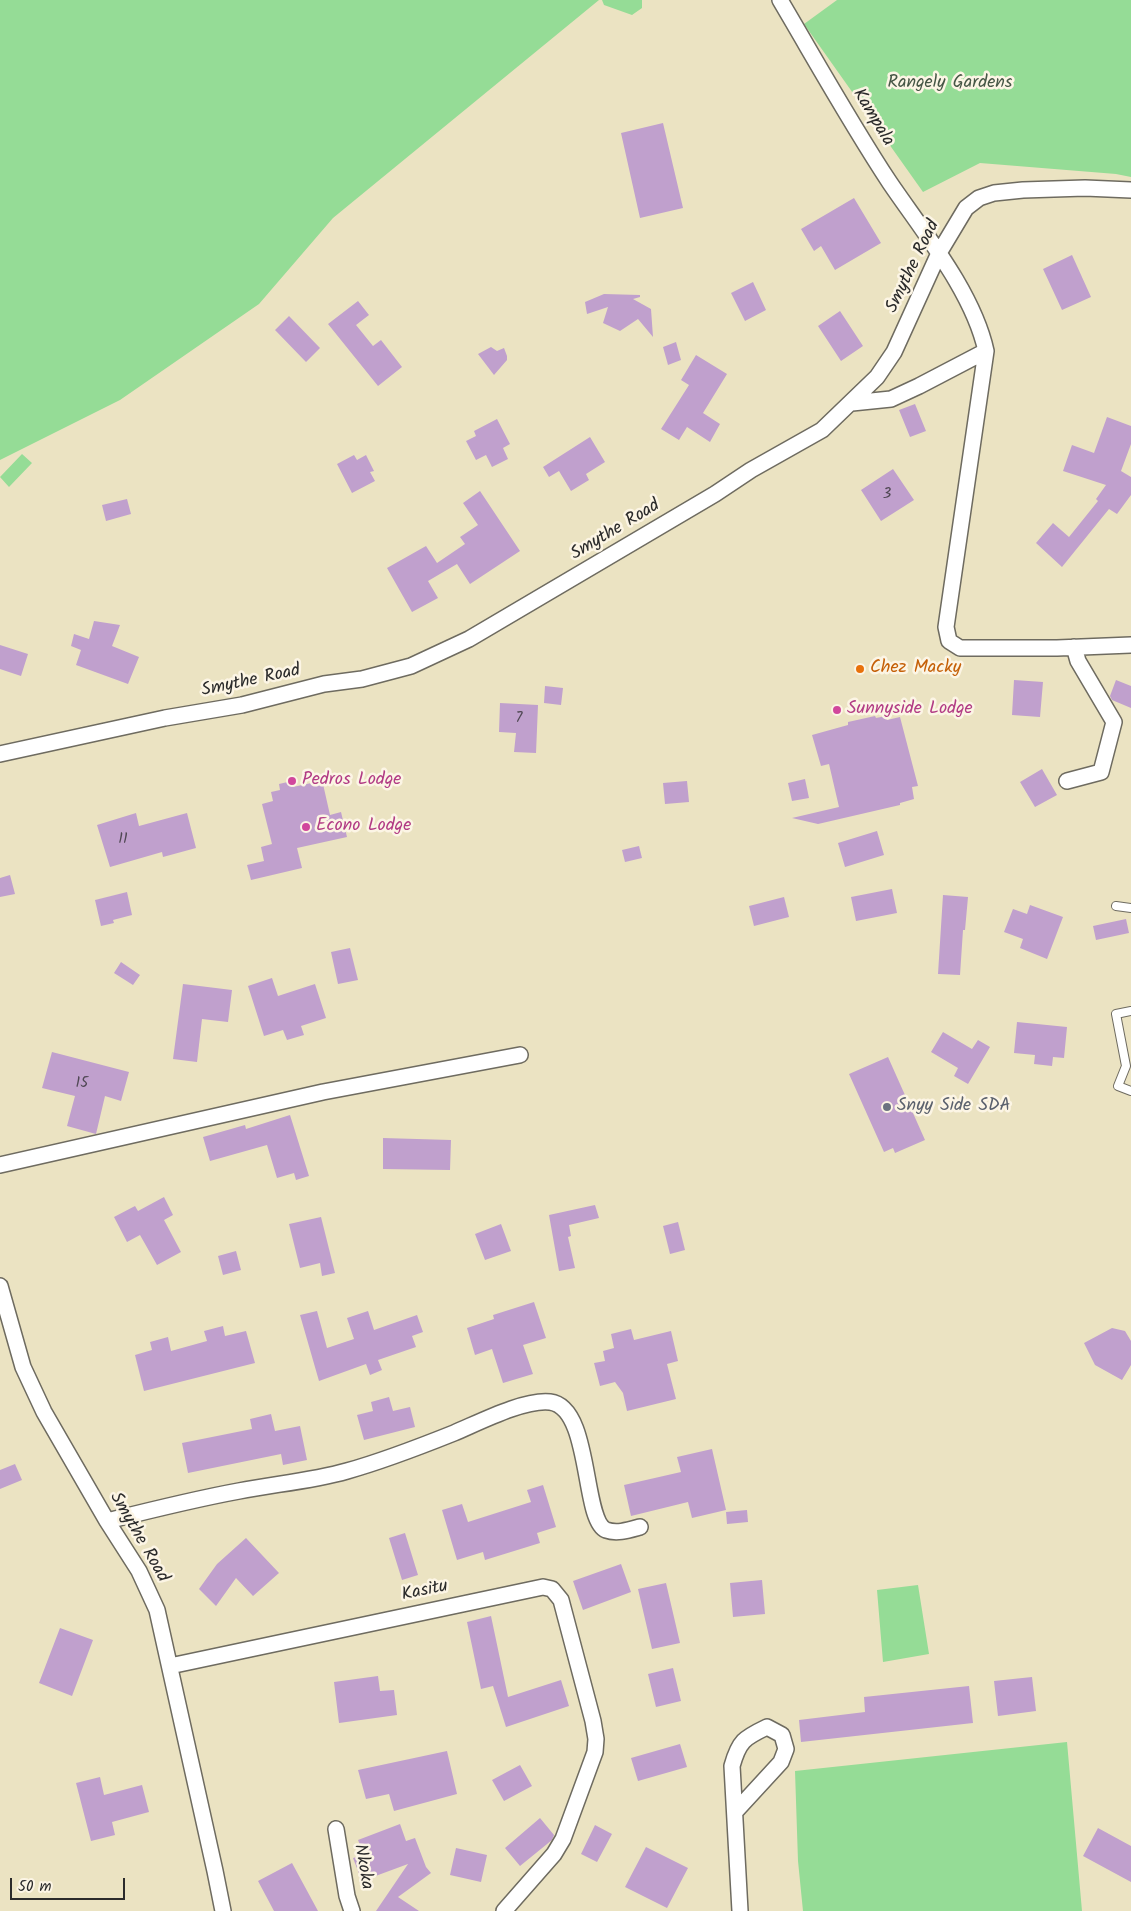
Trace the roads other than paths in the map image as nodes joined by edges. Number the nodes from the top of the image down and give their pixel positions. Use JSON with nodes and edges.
{"nodes":[{"id":1,"x":780,"y":0,"type":"edge"},
{"id":2,"x":1131,"y":190,"type":"edge"},
{"id":3,"x":939,"y":252,"type":"junction"},
{"id":4,"x":986,"y":350,"type":"junction"},
{"id":5,"x":852,"y":403,"type":"junction"},
{"id":6,"x":1131,"y":645,"type":"edge"},
{"id":7,"x":1074,"y":647,"type":"junction"},
{"id":8,"x":0,"y":754,"type":"edge"},
{"id":9,"x":1067,"y":781,"type":"dead end"},
{"id":10,"x":1116,"y":906,"type":"dead end"},
{"id":11,"x":1131,"y":908,"type":"edge"},
{"id":12,"x":1131,"y":1011,"type":"edge"},
{"id":13,"x":520,"y":1055,"type":"dead end"},
{"id":14,"x":1131,"y":1091,"type":"edge"},
{"id":15,"x":0,"y":1165,"type":"edge"},
{"id":16,"x":0,"y":1286,"type":"edge"},
{"id":17,"x":107,"y":1520,"type":"junction"},
{"id":18,"x":640,"y":1527,"type":"dead end"},
{"id":19,"x":170,"y":1666,"type":"junction"},
{"id":20,"x":735,"y":1812,"type":"junction"},
{"id":21,"x":336,"y":1829,"type":"dead end"},
{"id":22,"x":223,"y":1911,"type":"edge"},
{"id":23,"x":352,"y":1911,"type":"edge"},
{"id":24,"x":504,"y":1911,"type":"edge"},
{"id":25,"x":740,"y":1911,"type":"edge"}],
"edges":[{"from":1,"to":3,"type":"street","name":"Kampala"},
{"from":2,"to":3,"type":"street","name":"Smythe Road"},
{"from":3,"to":4,"type":"street","name":"Kampala"},
{"from":3,"to":5,"type":"street","name":"Smythe Road"},
{"from":4,"to":5,"type":"street"},
{"from":4,"to":7,"type":"street"},
{"from":5,"to":8,"type":"street","name":"Smythe Road"},
{"from":6,"to":7,"type":"street"},
{"from":7,"to":9,"type":"street"},
{"from":10,"to":11,"type":"lane"},
{"from":12,"to":14,"type":"lane"},
{"from":13,"to":15,"type":"street"},
{"from":16,"to":17,"type":"street","name":"Smythe Road"},
{"from":17,"to":18,"type":"street"},
{"from":17,"to":19,"type":"street","name":"Smythe Road"},
{"from":19,"to":22,"type":"street","name":"Smythe Road"},
{"from":19,"to":24,"type":"street","name":"Kasitu"},
{"from":20,"to":20,"type":"street"},
{"from":20,"to":25,"type":"street"},
{"from":21,"to":23,"type":"street","name":"Nkoka"}]}
